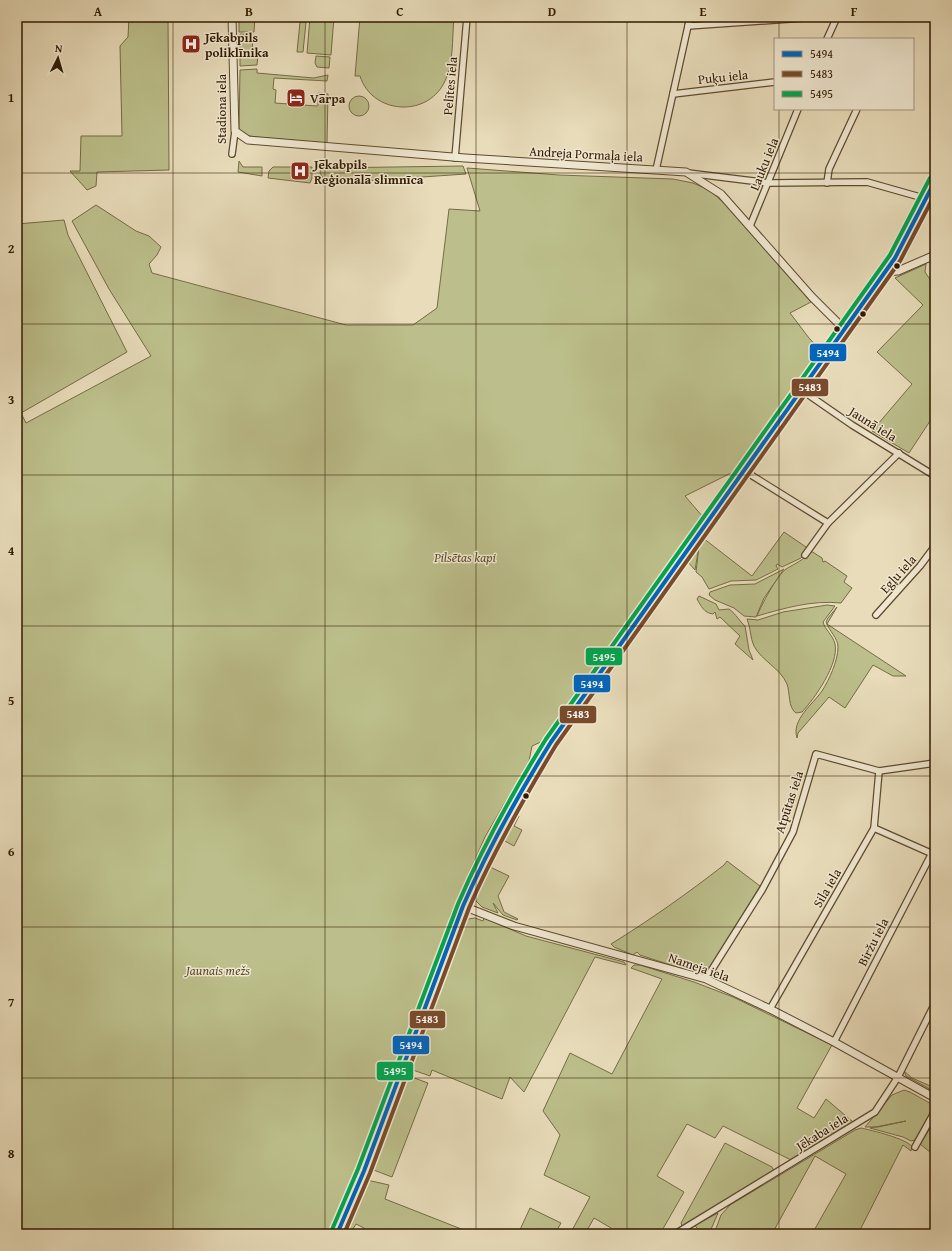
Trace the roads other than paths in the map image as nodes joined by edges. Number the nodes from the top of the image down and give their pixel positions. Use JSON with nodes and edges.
{"nodes":[{"id":1,"x":232,"y":17,"type":"edge"},
{"id":2,"x":467,"y":17,"type":"edge"},
{"id":3,"x":690,"y":17,"type":"edge"},
{"id":4,"x":818,"y":17,"type":"edge"},
{"id":5,"x":838,"y":17,"type":"edge"},
{"id":6,"x":688,"y":26,"type":"junction"},
{"id":7,"x":828,"y":38,"type":"edge"},
{"id":8,"x":774,"y":82,"type":"edge"},
{"id":9,"x":673,"y":94,"type":"junction"},
{"id":10,"x":798,"y":110,"type":"edge"},
{"id":11,"x":857,"y":110,"type":"edge"},
{"id":12,"x":235,"y":131,"type":"junction"},
{"id":13,"x":232,"y":154,"type":"dead end"},
{"id":14,"x":456,"y":158,"type":"junction"},
{"id":15,"x":656,"y":170,"type":"junction"},
{"id":16,"x":686,"y":172,"type":"junction"},
{"id":17,"x":935,"y":181,"type":"edge"},
{"id":18,"x":769,"y":183,"type":"junction"},
{"id":19,"x":827,"y":183,"type":"junction"},
{"id":20,"x":931,"y":200,"type":"edge"},
{"id":21,"x":750,"y":226,"type":"junction"},
{"id":22,"x":935,"y":255,"type":"edge"},
{"id":23,"x":885,"y":272,"type":"junction"},
{"id":24,"x":844,"y":329,"type":"junction"},
{"id":25,"x":800,"y":389,"type":"junction"},
{"id":26,"x":899,"y":453,"type":"junction"},
{"id":27,"x":743,"y":470,"type":"junction"},
{"id":28,"x":935,"y":476,"type":"edge"},
{"id":29,"x":828,"y":523,"type":"junction"},
{"id":30,"x":935,"y":546,"type":"edge"},
{"id":31,"x":805,"y":555,"type":"dead end"},
{"id":32,"x":876,"y":615,"type":"dead end"},
{"id":33,"x":935,"y":763,"type":"edge"},
{"id":34,"x":879,"y":771,"type":"junction"},
{"id":35,"x":874,"y":828,"type":"junction"},
{"id":36,"x":933,"y":854,"type":"edge"},
{"id":37,"x":463,"y":906,"type":"junction"},
{"id":38,"x":706,"y":979,"type":"junction"},
{"id":39,"x":935,"y":1003,"type":"edge"},
{"id":40,"x":770,"y":1009,"type":"junction"},
{"id":41,"x":834,"y":1042,"type":"junction"},
{"id":42,"x":898,"y":1077,"type":"junction"},
{"id":43,"x":935,"y":1098,"type":"edge"},
{"id":44,"x":935,"y":1111,"type":"edge"},
{"id":45,"x":915,"y":1147,"type":"dead end"},
{"id":46,"x":337,"y":1234,"type":"edge"},
{"id":47,"x":674,"y":1234,"type":"edge"}],
"edges":[{"from":1,"to":12,"type":"street","name":"Stadiona iela"},
{"from":2,"to":14,"type":"street","name":"Pelītes iela"},
{"from":3,"to":6,"type":"street"},
{"from":4,"to":6,"type":"street"},
{"from":5,"to":7,"type":"street"},
{"from":6,"to":9,"type":"street"},
{"from":8,"to":9,"type":"street","name":"Puķu iela"},
{"from":9,"to":15,"type":"street"},
{"from":10,"to":18,"type":"street","name":"Lauku iela"},
{"from":11,"to":19,"type":"street"},
{"from":12,"to":13,"type":"street","name":"Stadiona iela"},
{"from":12,"to":14,"type":"street","name":"Andreja Pormaļa iela"},
{"from":14,"to":15,"type":"street","name":"Andreja Pormaļa iela"},
{"from":15,"to":16,"type":"street","name":"Andreja Pormaļa iela"},
{"from":16,"to":18,"type":"street","name":"Andreja Pormaļa iela"},
{"from":16,"to":21,"type":"street"},
{"from":17,"to":20,"type":"main road"},
{"from":18,"to":19,"type":"street","name":"Andreja Pormaļa iela"},
{"from":18,"to":21,"type":"street","name":"Lauku iela"},
{"from":19,"to":20,"type":"street","name":"Andreja Pormaļa iela"},
{"from":20,"to":23,"type":"main road"},
{"from":21,"to":24,"type":"street"},
{"from":22,"to":23,"type":"street"},
{"from":23,"to":24,"type":"main road"},
{"from":24,"to":25,"type":"main road"},
{"from":25,"to":26,"type":"street","name":"Jaunā iela"},
{"from":25,"to":27,"type":"main road"},
{"from":26,"to":28,"type":"street","name":"Jaunā iela"},
{"from":26,"to":29,"type":"street"},
{"from":27,"to":29,"type":"street"},
{"from":27,"to":37,"type":"main road"},
{"from":29,"to":31,"type":"street"},
{"from":30,"to":32,"type":"street","name":"Egļu iela"},
{"from":33,"to":34,"type":"street","name":"Atpūtas iela"},
{"from":34,"to":35,"type":"street","name":"Sila iela"},
{"from":34,"to":38,"type":"street","name":"Atpūtas iela"},
{"from":35,"to":36,"type":"street"},
{"from":35,"to":40,"type":"street","name":"Sila iela"},
{"from":36,"to":41,"type":"street","name":"Biržu iela"},
{"from":37,"to":38,"type":"street","name":"Nameja iela"},
{"from":37,"to":46,"type":"main road"},
{"from":38,"to":40,"type":"street","name":"Nameja iela"},
{"from":39,"to":42,"type":"street","name":"Jēkaba iela"},
{"from":40,"to":41,"type":"street","name":"Nameja iela"},
{"from":41,"to":42,"type":"street","name":"Nameja iela"},
{"from":42,"to":43,"type":"street","name":"Nameja iela"},
{"from":42,"to":47,"type":"street","name":"Jēkaba iela"},
{"from":44,"to":45,"type":"street"}]}
